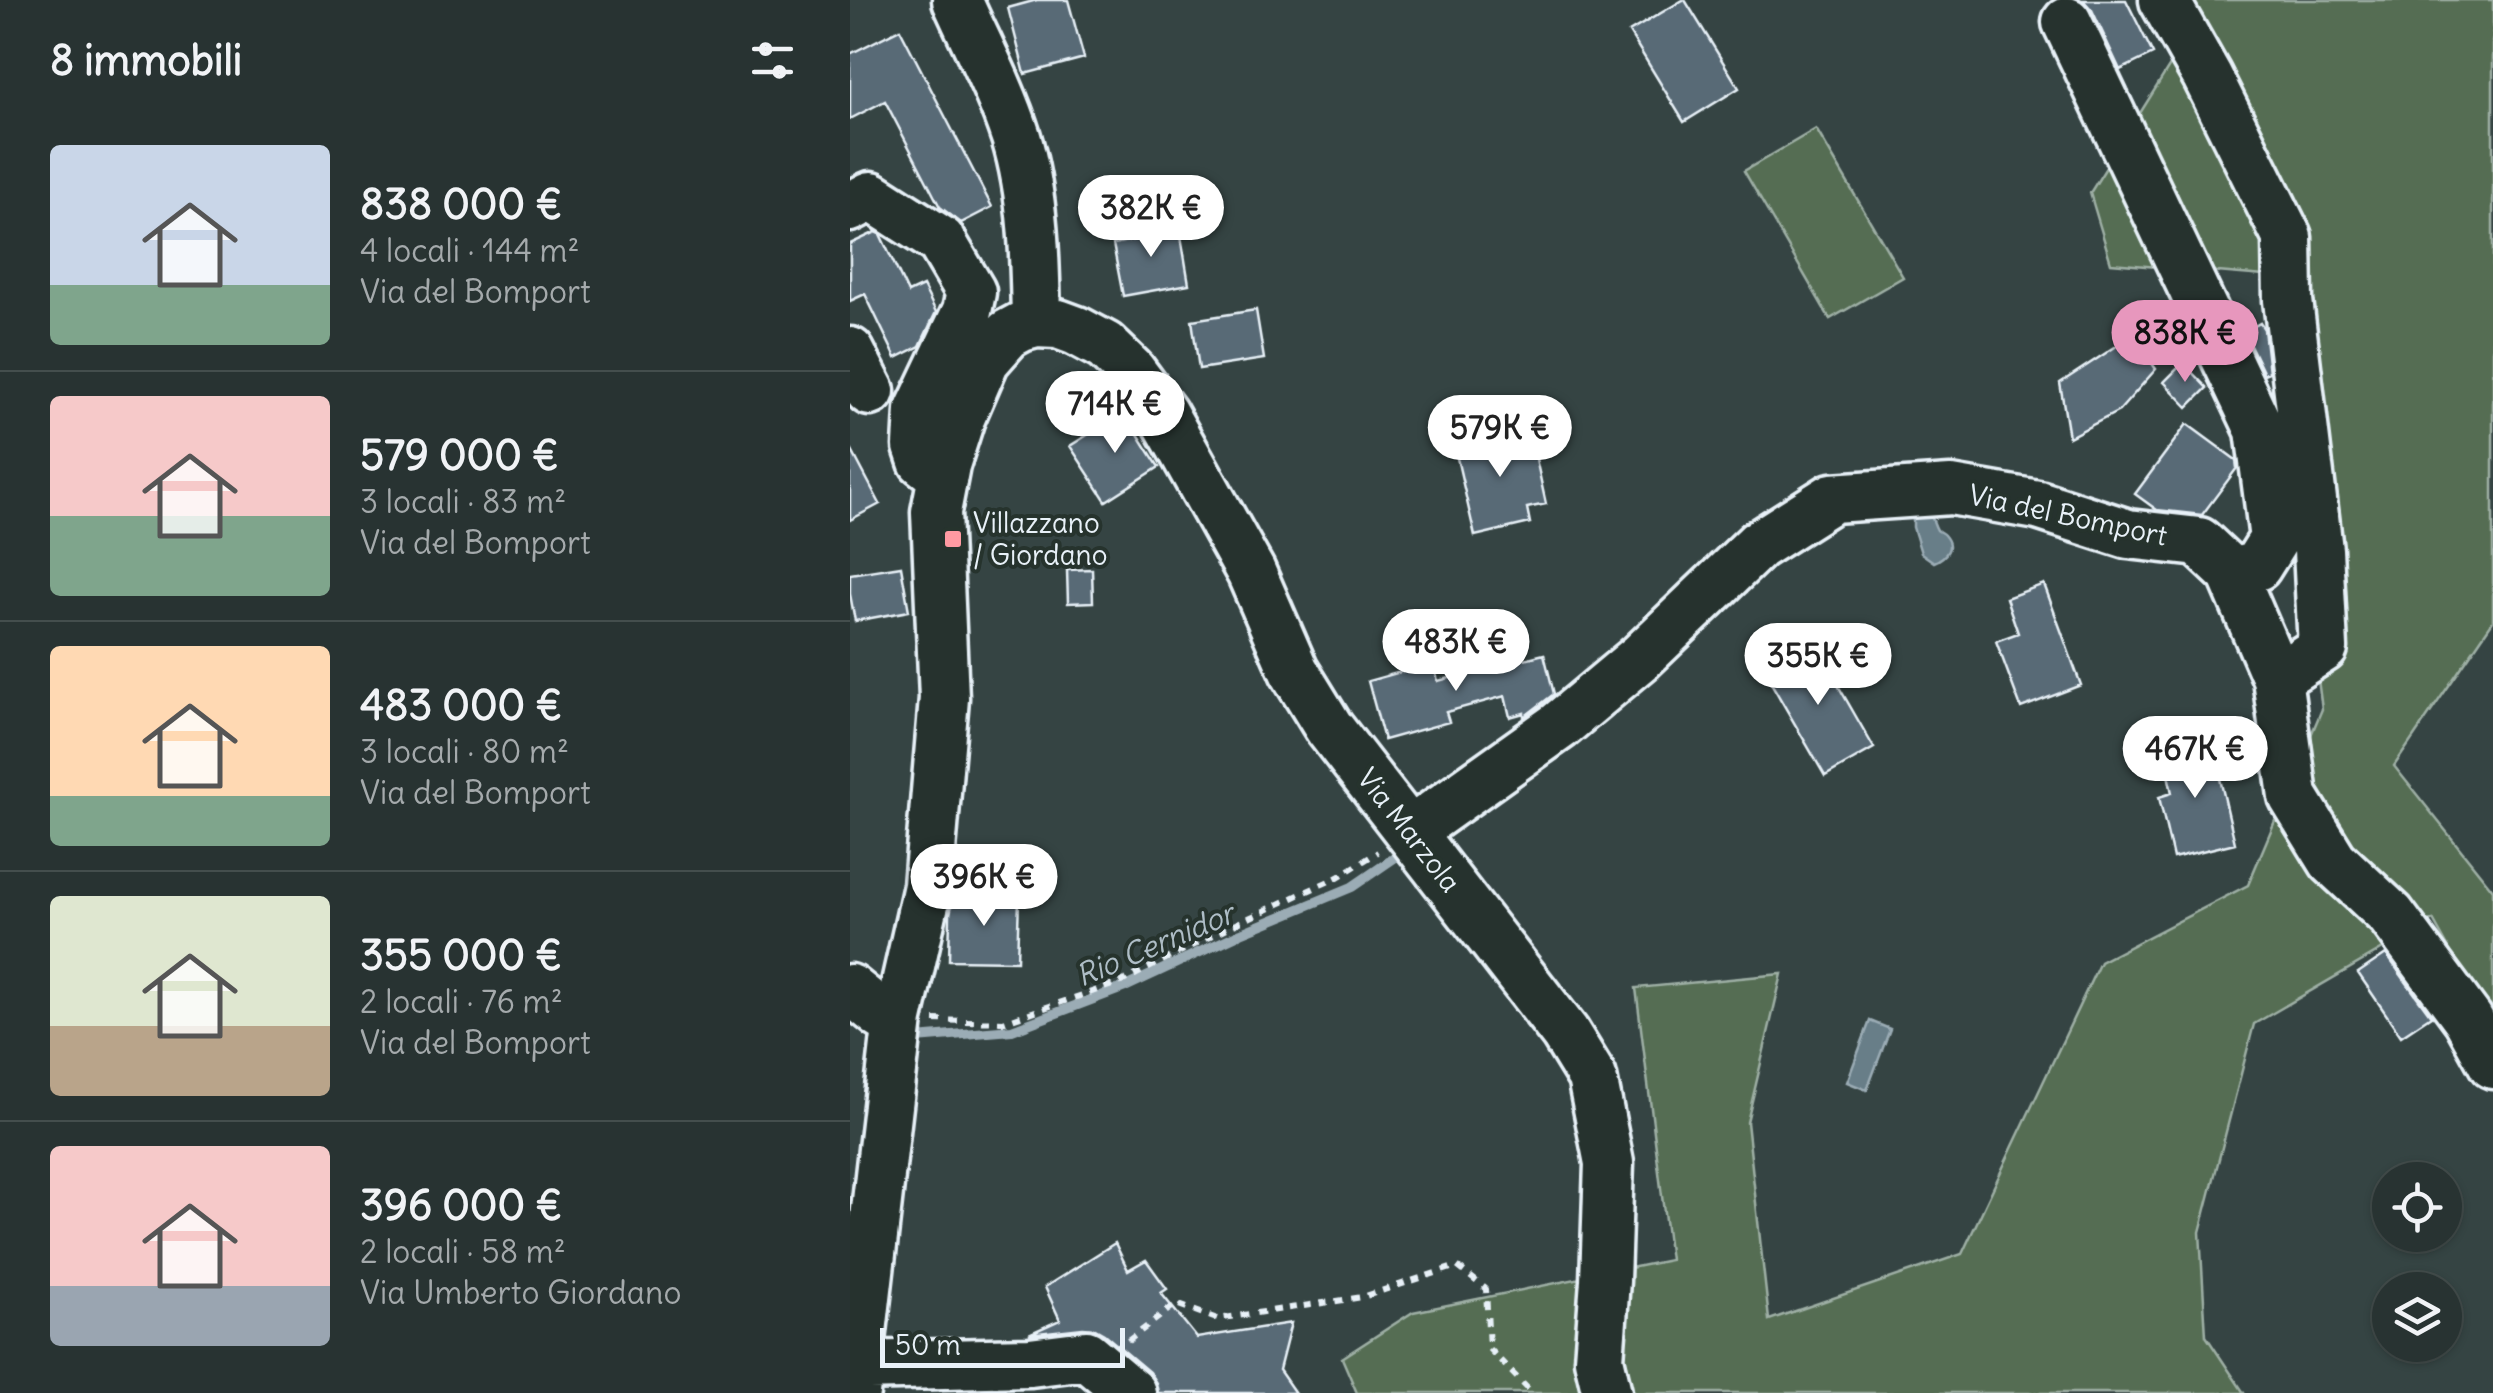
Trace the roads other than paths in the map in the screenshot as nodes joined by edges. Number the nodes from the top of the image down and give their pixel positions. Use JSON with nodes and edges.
{"nodes":[{"id":1,"x":957,"y":0,"type":"edge"},
{"id":2,"x":2164,"y":0,"type":"edge"},
{"id":3,"x":2067,"y":22,"type":"dead end"},
{"id":4,"x":850,"y":206,"type":"edge"},
{"id":5,"x":1047,"y":324,"type":"junction"},
{"id":6,"x":942,"y":476,"type":"junction"},
{"id":7,"x":2232,"y":573,"type":"junction"},
{"id":8,"x":2277,"y":678,"type":"junction"},
{"id":9,"x":1410,"y":832,"type":"junction"},
{"id":10,"x":850,"y":989,"type":"edge"},
{"id":11,"x":898,"y":1019,"type":"junction"},
{"id":12,"x":2493,"y":1064,"type":"edge"},
{"id":13,"x":857,"y":1379,"type":"edge"},
{"id":14,"x":1131,"y":1393,"type":"edge"},
{"id":15,"x":1607,"y":1393,"type":"edge"}],
"edges":[{"from":1,"to":5,"type":"street"},
{"from":2,"to":8,"type":"street"},
{"from":3,"to":7,"type":"street"},
{"from":4,"to":6,"type":"street"},
{"from":5,"to":6,"type":"street"},
{"from":5,"to":9,"type":"street","name":"Via Marzola"},
{"from":6,"to":11,"type":"street"},
{"from":7,"to":8,"type":"street","name":"Via del Bomport"},
{"from":7,"to":9,"type":"street","name":"Via del Bomport"},
{"from":8,"to":12,"type":"street","name":"Via del Bomport"},
{"from":9,"to":15,"type":"street","name":"Via Marzola"},
{"from":10,"to":11,"type":"street"},
{"from":11,"to":13,"type":"street"},
{"from":13,"to":14,"type":"street"}]}
